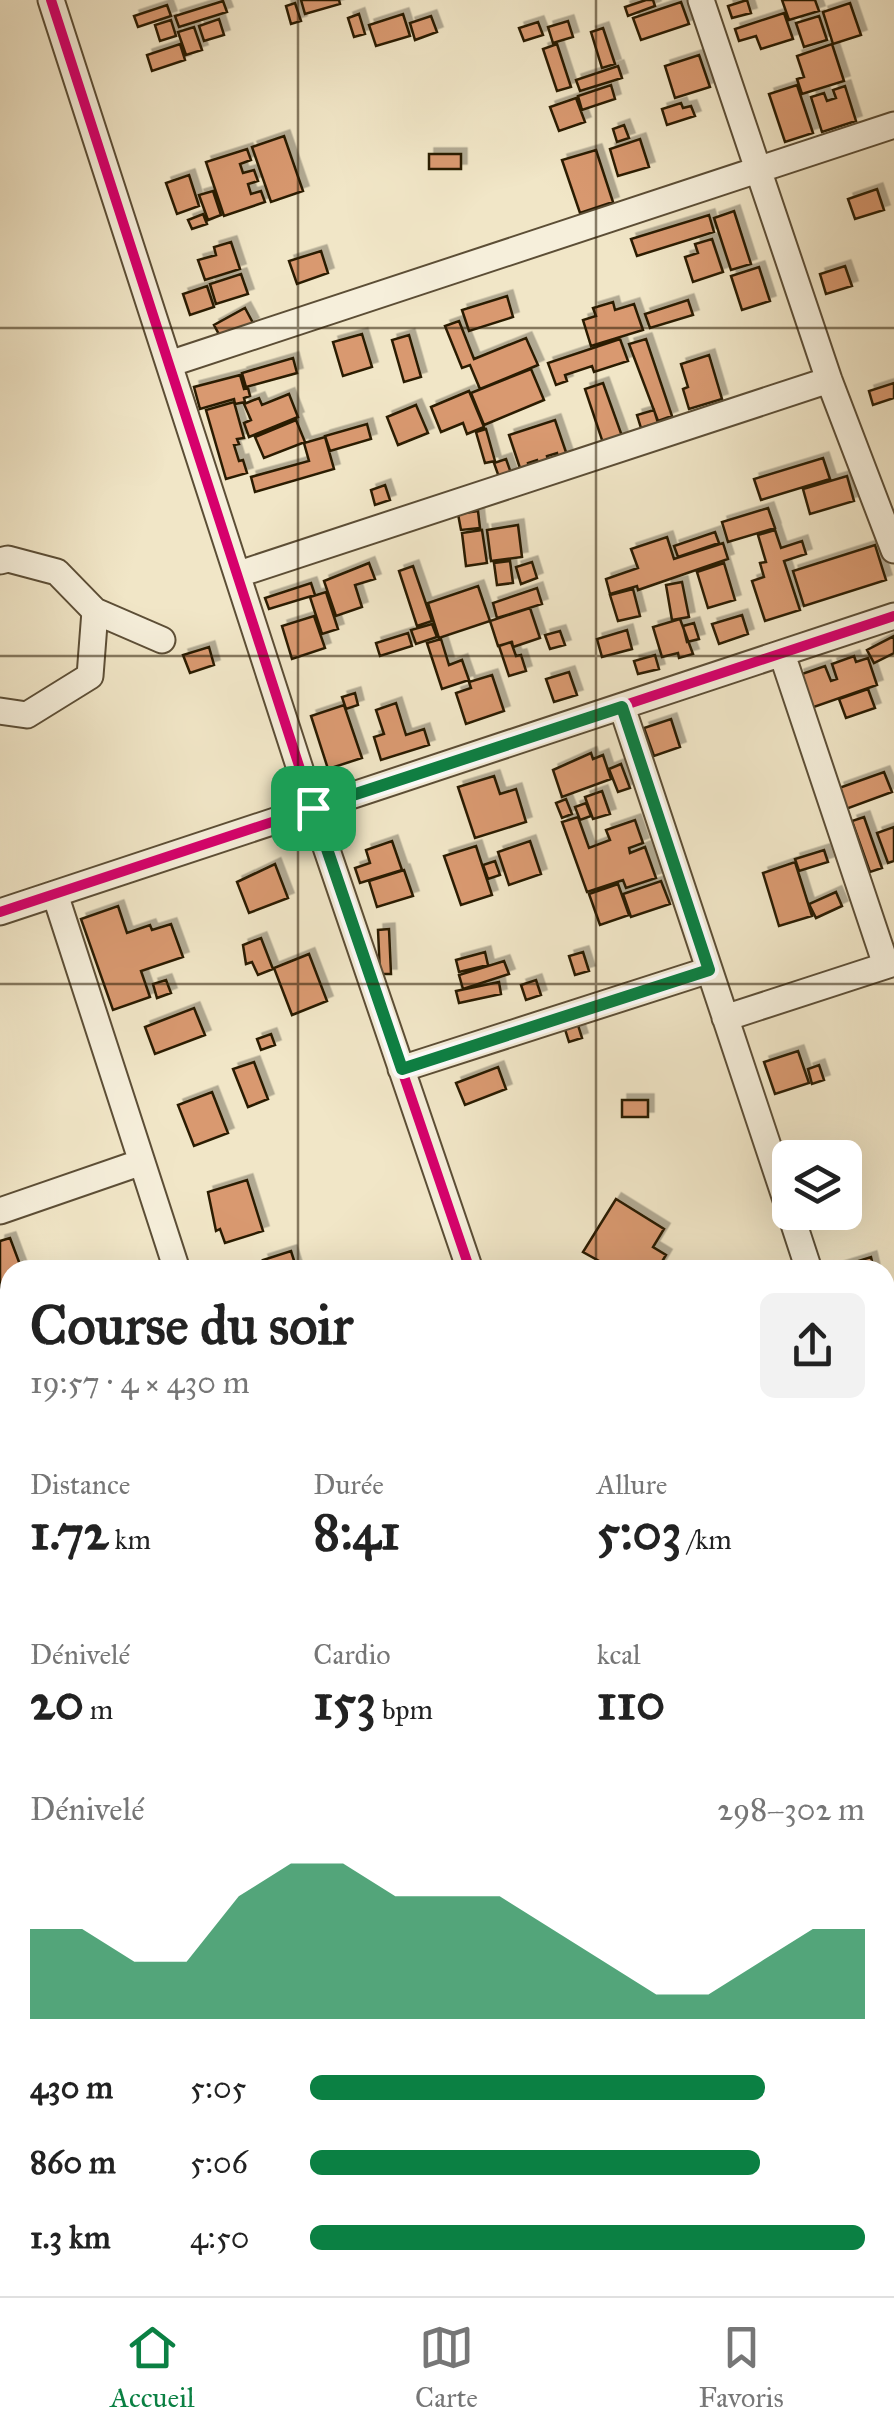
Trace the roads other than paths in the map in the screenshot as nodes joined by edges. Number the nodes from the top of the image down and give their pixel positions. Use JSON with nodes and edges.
{"nodes":[{"id":1,"x":51,"y":0,"type":"edge"},
{"id":2,"x":701,"y":0,"type":"edge"},
{"id":3,"x":894,"y":124,"type":"edge"},
{"id":4,"x":758,"y":169,"type":"junction"},
{"id":5,"x":169,"y":364,"type":"junction"},
{"id":6,"x":829,"y":380,"type":"junction"},
{"id":7,"x":894,"y":550,"type":"edge"},
{"id":8,"x":0,"y":561,"type":"edge"},
{"id":9,"x":239,"y":574,"type":"junction"},
{"id":10,"x":95,"y":611,"type":"junction"},
{"id":11,"x":894,"y":616,"type":"edge"},
{"id":12,"x":162,"y":640,"type":"dead end"},
{"id":13,"x":782,"y":654,"type":"junction"},
{"id":14,"x":622,"y":707,"type":"junction"},
{"id":15,"x":0,"y":711,"type":"edge"},
{"id":16,"x":313,"y":808,"type":"junction"},
{"id":17,"x":55,"y":894,"type":"junction"},
{"id":18,"x":0,"y":912,"type":"edge"},
{"id":19,"x":890,"y":964,"type":"edge"},
{"id":20,"x":709,"y":970,"type":"junction"},
{"id":21,"x":725,"y":1018,"type":"junction"},
{"id":22,"x":402,"y":1069,"type":"junction"},
{"id":23,"x":772,"y":1158,"type":"edge"},
{"id":24,"x":142,"y":1162,"type":"junction"},
{"id":25,"x":0,"y":1212,"type":"edge"},
{"id":26,"x":796,"y":1230,"type":"edge"},
{"id":27,"x":174,"y":1260,"type":"edge"},
{"id":28,"x":467,"y":1260,"type":"edge"},
{"id":29,"x":806,"y":1260,"type":"edge"}],
"edges":[{"from":1,"to":5,"type":"street"},
{"from":2,"to":4,"type":"street"},
{"from":3,"to":4,"type":"street"},
{"from":4,"to":5,"type":"street"},
{"from":4,"to":6,"type":"street"},
{"from":5,"to":9,"type":"street"},
{"from":6,"to":7,"type":"street"},
{"from":6,"to":9,"type":"street"},
{"from":8,"to":10,"type":"street"},
{"from":9,"to":16,"type":"street"},
{"from":10,"to":12,"type":"street"},
{"from":10,"to":15,"type":"street"},
{"from":11,"to":13,"type":"street"},
{"from":13,"to":14,"type":"street"},
{"from":13,"to":19,"type":"street"},
{"from":14,"to":16,"type":"street"},
{"from":14,"to":20,"type":"street"},
{"from":16,"to":17,"type":"street"},
{"from":16,"to":22,"type":"street"},
{"from":17,"to":18,"type":"street"},
{"from":17,"to":24,"type":"street"},
{"from":19,"to":21,"type":"street"},
{"from":20,"to":21,"type":"street"},
{"from":20,"to":22,"type":"street"},
{"from":21,"to":23,"type":"street"},
{"from":22,"to":28,"type":"street"},
{"from":24,"to":25,"type":"street"},
{"from":24,"to":27,"type":"street"},
{"from":26,"to":29,"type":"street"}]}
